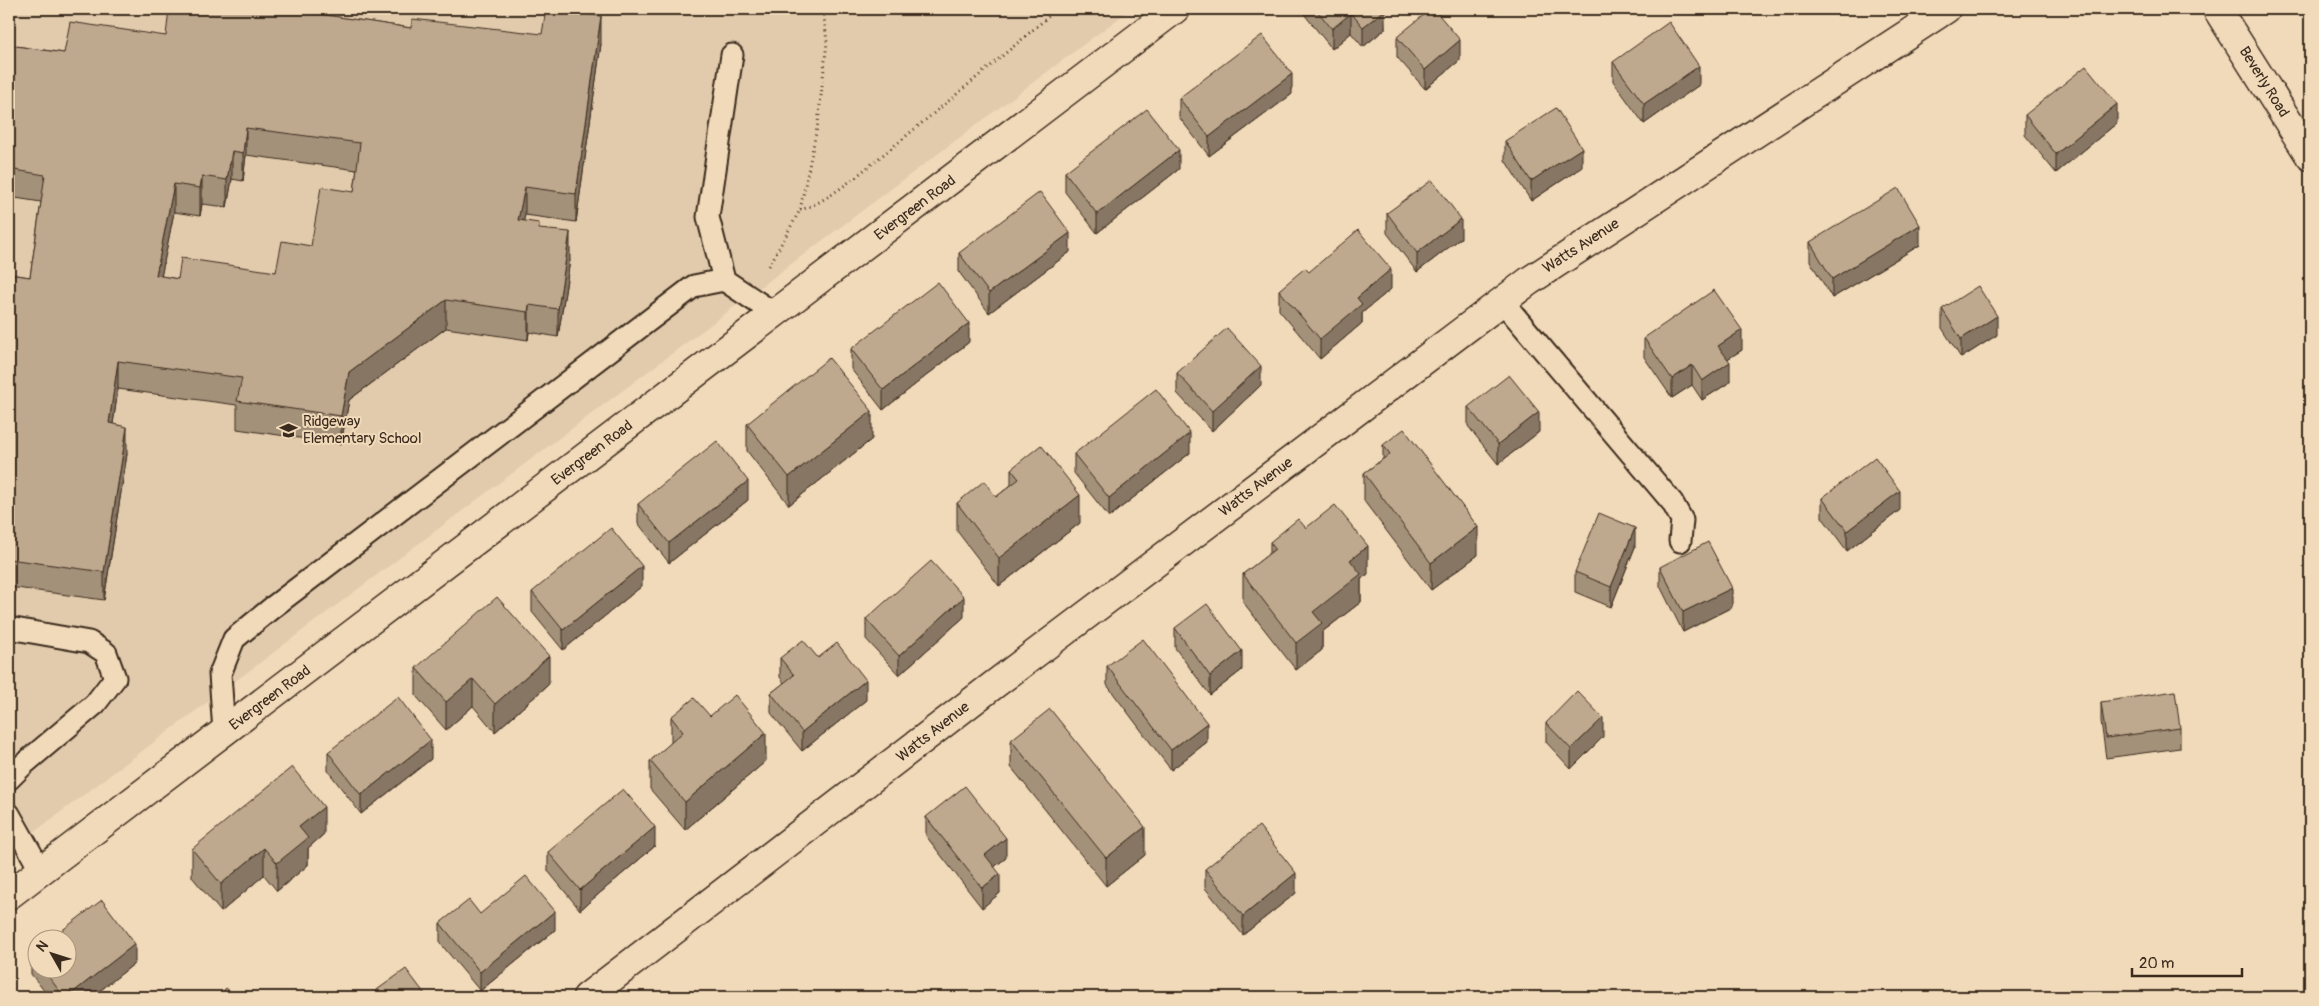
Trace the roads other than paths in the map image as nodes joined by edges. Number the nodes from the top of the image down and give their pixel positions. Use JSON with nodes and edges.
{"nodes":[{"id":1,"x":1175,"y":9,"type":"edge"},
{"id":2,"x":1946,"y":9,"type":"edge"},
{"id":3,"x":2217,"y":9,"type":"edge"},
{"id":4,"x":732,"y":55,"type":"dead end"},
{"id":5,"x":2308,"y":151,"type":"edge"},
{"id":6,"x":724,"y":280,"type":"junction"},
{"id":7,"x":1502,"y":301,"type":"junction"},
{"id":8,"x":775,"y":314,"type":"junction"},
{"id":9,"x":1680,"y":541,"type":"dead end"},
{"id":10,"x":9,"y":628,"type":"edge"},
{"id":11,"x":224,"y":732,"type":"junction"},
{"id":12,"x":9,"y":780,"type":"edge"},
{"id":13,"x":9,"y":814,"type":"edge"},
{"id":14,"x":41,"y":871,"type":"junction"},
{"id":15,"x":9,"y":896,"type":"edge"},
{"id":16,"x":587,"y":997,"type":"edge"}],
"edges":[{"from":1,"to":8,"type":"street","name":"Evergreen Road"},
{"from":2,"to":7,"type":"street","name":"Watts Avenue"},
{"from":3,"to":5,"type":"street","name":"Beverly Road"},
{"from":4,"to":6,"type":"lane"},
{"from":6,"to":8,"type":"lane"},
{"from":6,"to":11,"type":"lane"},
{"from":7,"to":9,"type":"lane"},
{"from":7,"to":16,"type":"street","name":"Watts Avenue"},
{"from":8,"to":11,"type":"street","name":"Evergreen Road"},
{"from":10,"to":12,"type":"lane"},
{"from":11,"to":14,"type":"street","name":"Evergreen Road"},
{"from":13,"to":14,"type":"lane"},
{"from":14,"to":15,"type":"street","name":"Evergreen Road"}]}
